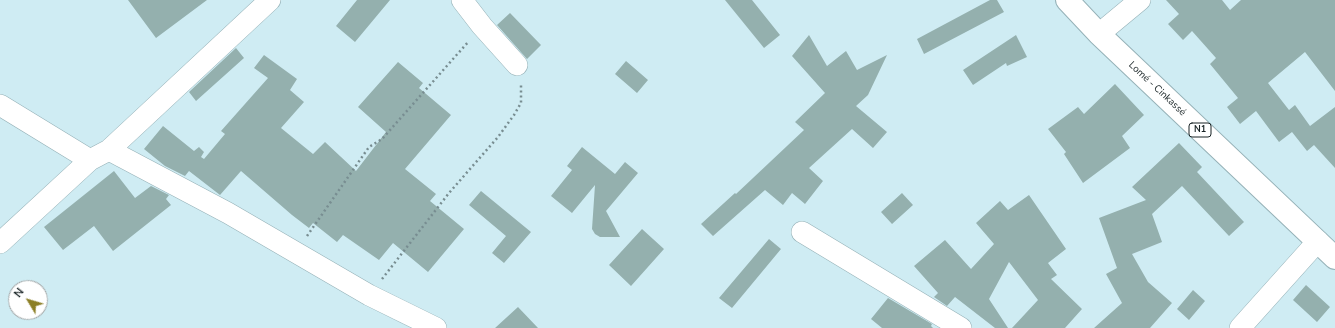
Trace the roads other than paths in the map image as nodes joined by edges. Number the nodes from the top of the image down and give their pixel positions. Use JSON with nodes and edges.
{"nodes":[{"id":1,"x":270,"y":0,"type":"edge"},
{"id":2,"x":462,"y":0,"type":"edge"},
{"id":3,"x":1068,"y":0,"type":"edge"},
{"id":4,"x":1140,"y":0,"type":"edge"},
{"id":5,"x":1099,"y":34,"type":"junction"},
{"id":6,"x":517,"y":65,"type":"road end"},
{"id":7,"x":0,"y":105,"type":"edge"},
{"id":8,"x":109,"y":150,"type":"junction"},
{"id":9,"x":90,"y":160,"type":"junction"},
{"id":10,"x":802,"y":232,"type":"dead end"},
{"id":11,"x":1318,"y":241,"type":"junction"},
{"id":12,"x":0,"y":243,"type":"edge"},
{"id":13,"x":1335,"y":258,"type":"edge"},
{"id":14,"x":436,"y":328,"type":"edge"},
{"id":15,"x":961,"y":328,"type":"edge"},
{"id":16,"x":1240,"y":328,"type":"edge"}],
"edges":[{"from":1,"to":8,"type":"street"},
{"from":2,"to":6,"type":"street"},
{"from":3,"to":5,"type":"highway","name":"Lomé - Cinkassé","number":"N1"},
{"from":4,"to":5,"type":"street"},
{"from":5,"to":11,"type":"highway","name":"Lomé - Cinkassé","number":"N1"},
{"from":7,"to":9,"type":"street"},
{"from":8,"to":9,"type":"street"},
{"from":8,"to":14,"type":"street"},
{"from":9,"to":12,"type":"street"},
{"from":10,"to":15,"type":"street"},
{"from":11,"to":13,"type":"highway","name":"Lomé - Cinkassé","number":"N1"},
{"from":11,"to":16,"type":"street"}]}
